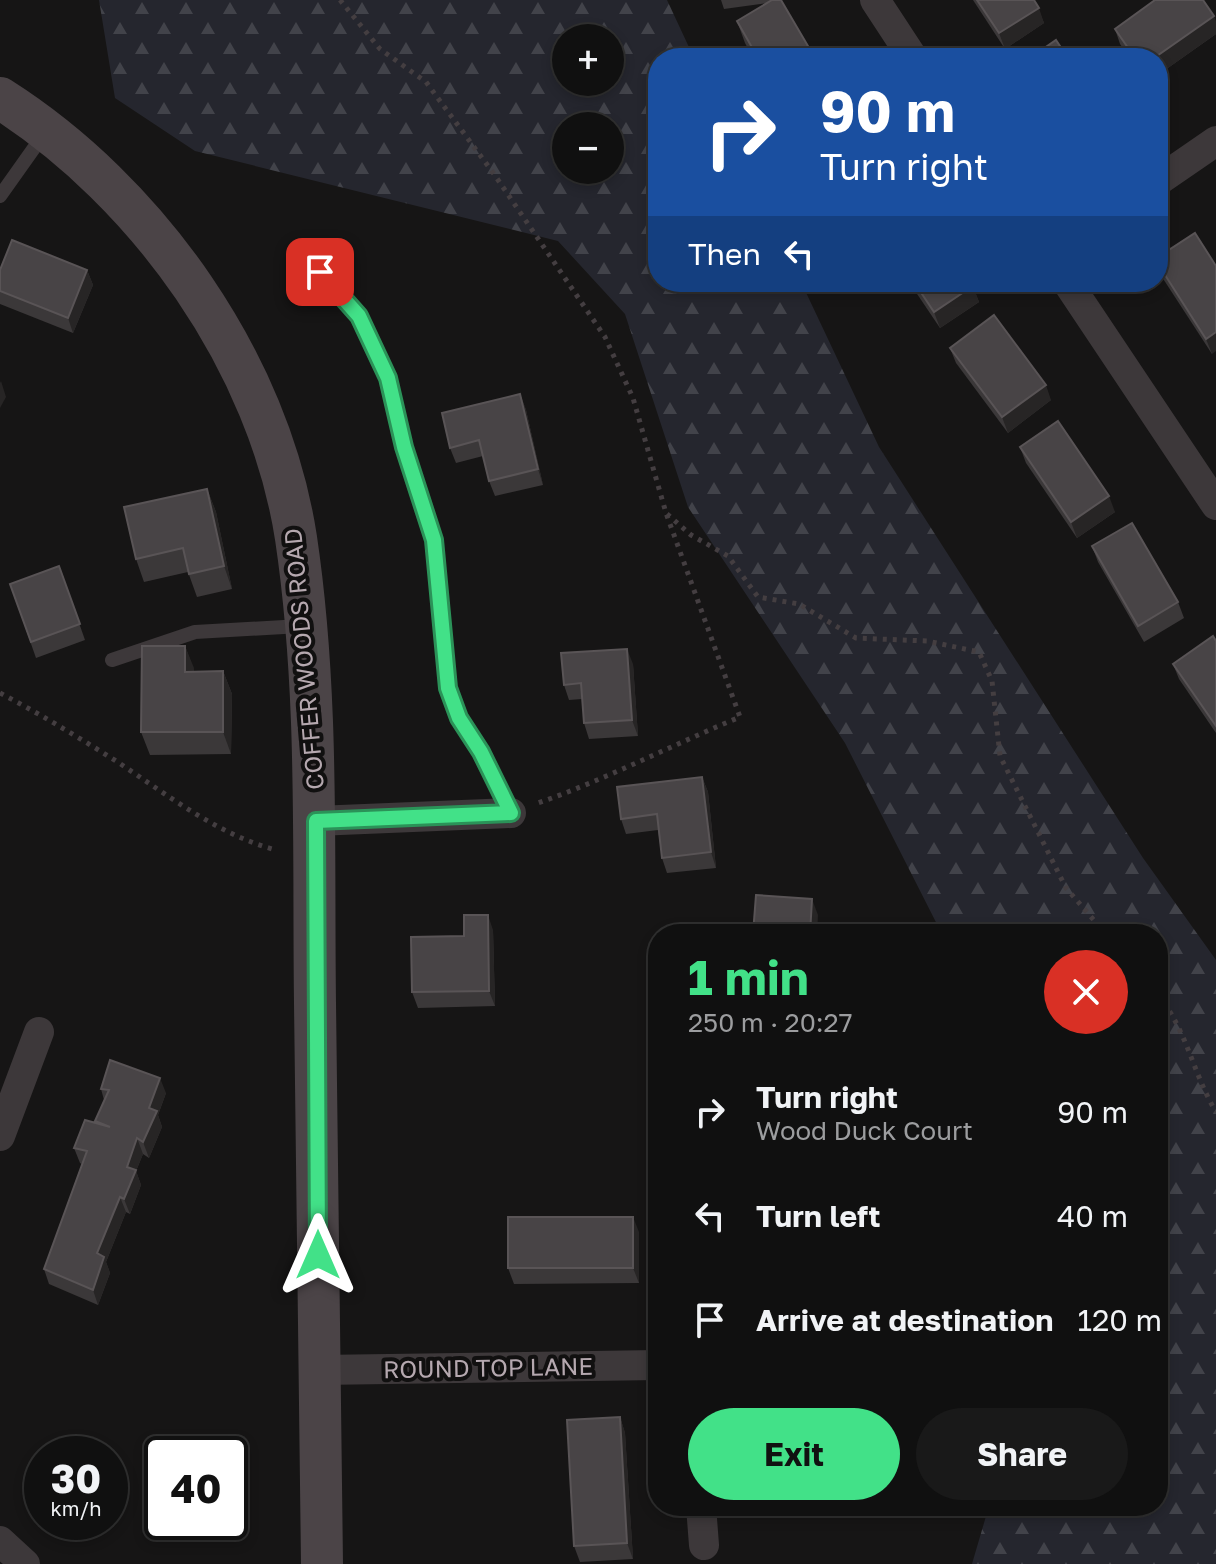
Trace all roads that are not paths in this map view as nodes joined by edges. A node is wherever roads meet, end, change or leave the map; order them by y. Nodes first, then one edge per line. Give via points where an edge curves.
1 (875, 0) edge
2 (906, 48) edge
3 (0, 98) edge
4 (47, 131) junction
5 (1216, 141) edge
6 (1168, 174) edge
7 (0, 196) edge
8 (320, 272) dead end
9 (1074, 292) edge
10 (1216, 505) edge
11 (305, 626) junction
12 (112, 660) dead end
13 (511, 813) joint
14 (316, 837) junction
15 (39, 1032) dead end
16 (0, 1136) edge
17 (648, 1365) edge
18 (319, 1370) junction
19 (702, 1516) edge
20 (0, 1541) edge
21 (704, 1545) dead end
22 (25, 1564) edge
23 (322, 1564) edge

1 - 2 street
3 - 4 street, COFFER WOODS ROAD
4 - 7 lane
4 - 11 street, COFFER WOODS ROAD via 145,221 227,343 260,414 284,489
5 - 6 street
8 - 13 lane via 359,316 388,378 434,540 448,688
9 - 10 street
11 - 12 lane via 195,632
11 - 14 street, COFFER WOODS ROAD
13 - 14 street
14 - 18 street, COFFER WOODS ROAD
15 - 16 street
17 - 18 street, ROUND TOP LANE
18 - 23 street, COFFER WOODS ROAD
19 - 21 street
20 - 22 street

